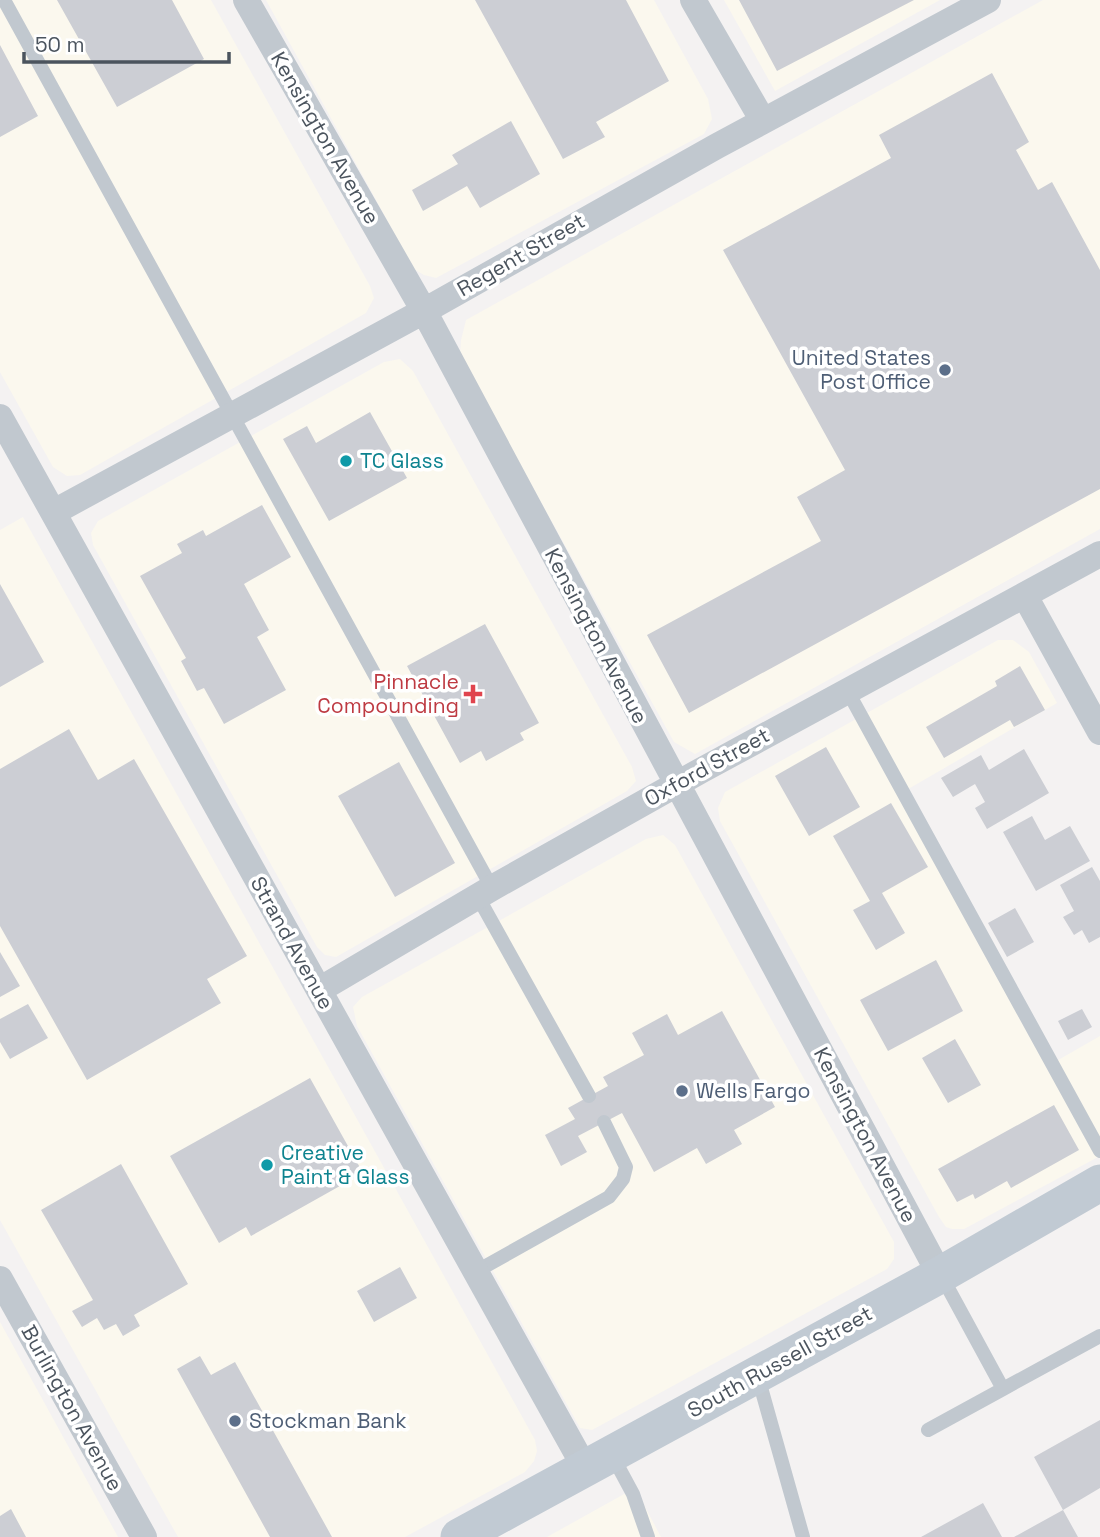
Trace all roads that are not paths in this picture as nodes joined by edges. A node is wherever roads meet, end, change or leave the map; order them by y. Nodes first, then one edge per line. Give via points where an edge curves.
1 (4, 0) edge
2 (246, 0) edge
3 (693, 0) edge
4 (988, 0) edge
5 (763, 121) junction
6 (424, 311) junction
7 (232, 414) junction
8 (0, 417) edge
9 (54, 512) junction
10 (1100, 554) edge
11 (1025, 596) junction
12 (847, 690) junction
13 (1100, 732) edge
14 (676, 784) junction
15 (485, 892) junction
16 (319, 990) junction
17 (589, 1096) dead end
18 (604, 1122) dead end
19 (1100, 1151) edge
20 (1100, 1184) edge
21 (475, 1272) junction
22 (940, 1275) junction
23 (0, 1279) edge
24 (1100, 1336) edge
25 (757, 1374) junction
26 (1003, 1389) junction
27 (928, 1430) dead end
28 (598, 1461) junction
29 (144, 1537) edge
30 (458, 1537) edge
31 (648, 1537) edge
32 (803, 1537) edge

1 - 7 lane
2 - 6 street, Kensington Avenue
3 - 5 street
4 - 5 street, Regent Street
5 - 6 street, Regent Street
6 - 7 street, Regent Street
6 - 14 street, Kensington Avenue
7 - 9 street, Regent Street
7 - 15 lane
8 - 9 street, Strand Avenue
9 - 16 street, Strand Avenue
10 - 11 street, Oxford Street
11 - 12 street, Oxford Street
11 - 13 street
12 - 14 street, Oxford Street
12 - 19 lane
14 - 15 street, Oxford Street
14 - 22 street, Kensington Avenue
15 - 16 street, Oxford Street
15 - 17 lane
16 - 21 street, Strand Avenue
18 - 21 lane via 626,1167 609,1197
20 - 22 main road, South Russell Street
21 - 28 street, Strand Avenue
22 - 25 main road, South Russell Street
22 - 26 lane
23 - 29 street, Burlington Avenue
24 - 26 lane
25 - 28 main road, South Russell Street
25 - 32 lane
26 - 27 lane
28 - 30 main road, South Russell Street
28 - 31 lane via 634,1494

